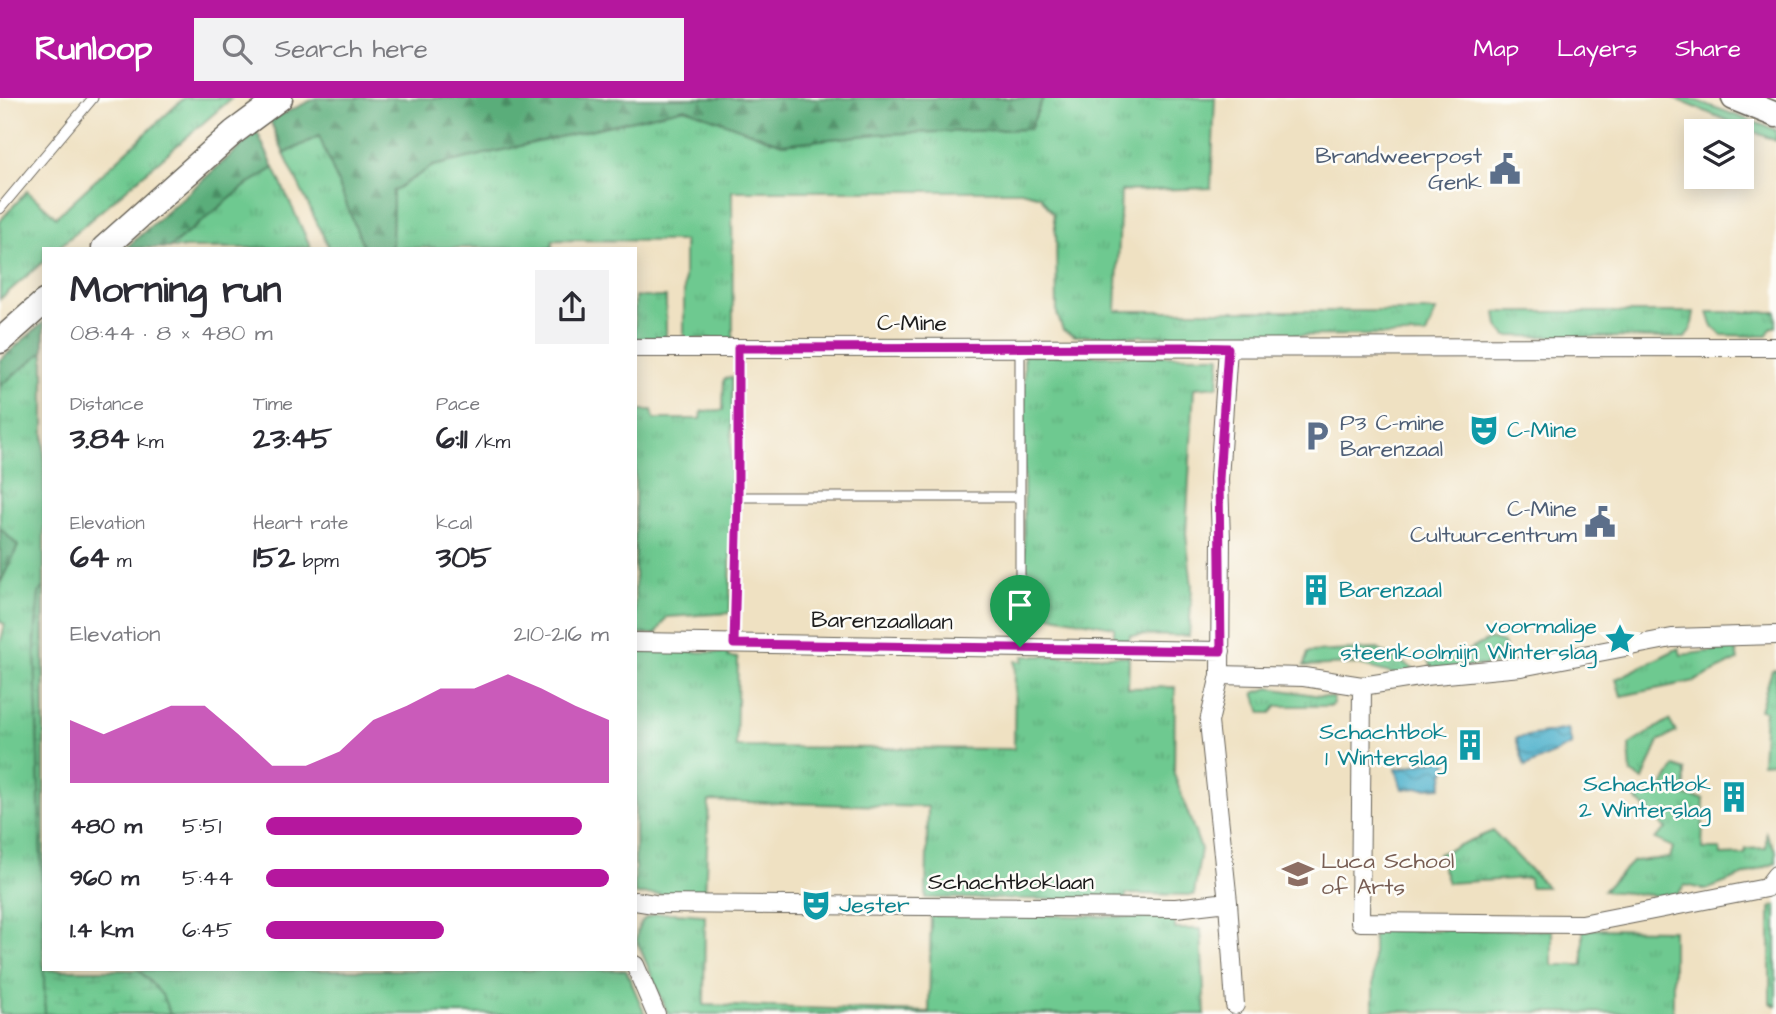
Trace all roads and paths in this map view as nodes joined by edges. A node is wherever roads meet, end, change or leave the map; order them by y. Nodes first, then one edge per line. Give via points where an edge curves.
1 (93, 98) edge
2 (280, 98) edge
3 (1734, 98) edge
4 (1776, 115) edge
5 (0, 209) edge
6 (105, 247) edge
7 (42, 304) edge
8 (0, 341) edge
9 (1776, 347) edge
10 (637, 348) edge
11 (738, 348) junction
12 (1020, 348) junction
13 (1228, 348) junction
14 (1018, 497) junction
15 (738, 498) junction
16 (1776, 635) edge
17 (637, 642) edge
18 (734, 644) junction
19 (1020, 647) junction
20 (1221, 651) junction
21 (1220, 675) junction
22 (1362, 686) junction
23 (1776, 875) edge
24 (637, 901) edge
25 (1228, 902) junction
26 (654, 904) junction
27 (637, 915) edge
28 (637, 970) edge
29 (1235, 1005) dead end
30 (656, 1014) edge

1 - 5 lane
2 - 6 street via 234,132
3 - 4 street
7 - 8 street
9 - 13 street, C-Mine
10 - 11 street, C-Mine
11 - 12 street, C-Mine
11 - 15 lane
12 - 13 street, C-Mine
12 - 14 lane
13 - 20 street via 1219,479
14 - 15 lane
14 - 19 lane
15 - 18 lane
16 - 22 street via 1672,638 1521,667
17 - 18 street, Barenzaallaan
18 - 19 street, Barenzaallaan
19 - 20 street, Barenzaallaan
20 - 21 street
21 - 22 street via 1304,677
21 - 25 street via 1209,722
22 - 23 street via 1360,922 1582,923 1766,888
24 - 26 street, Schachtboklaan
25 - 26 street, Schachtboklaan via 1176,908
25 - 29 street
26 - 27 street
28 - 30 street

